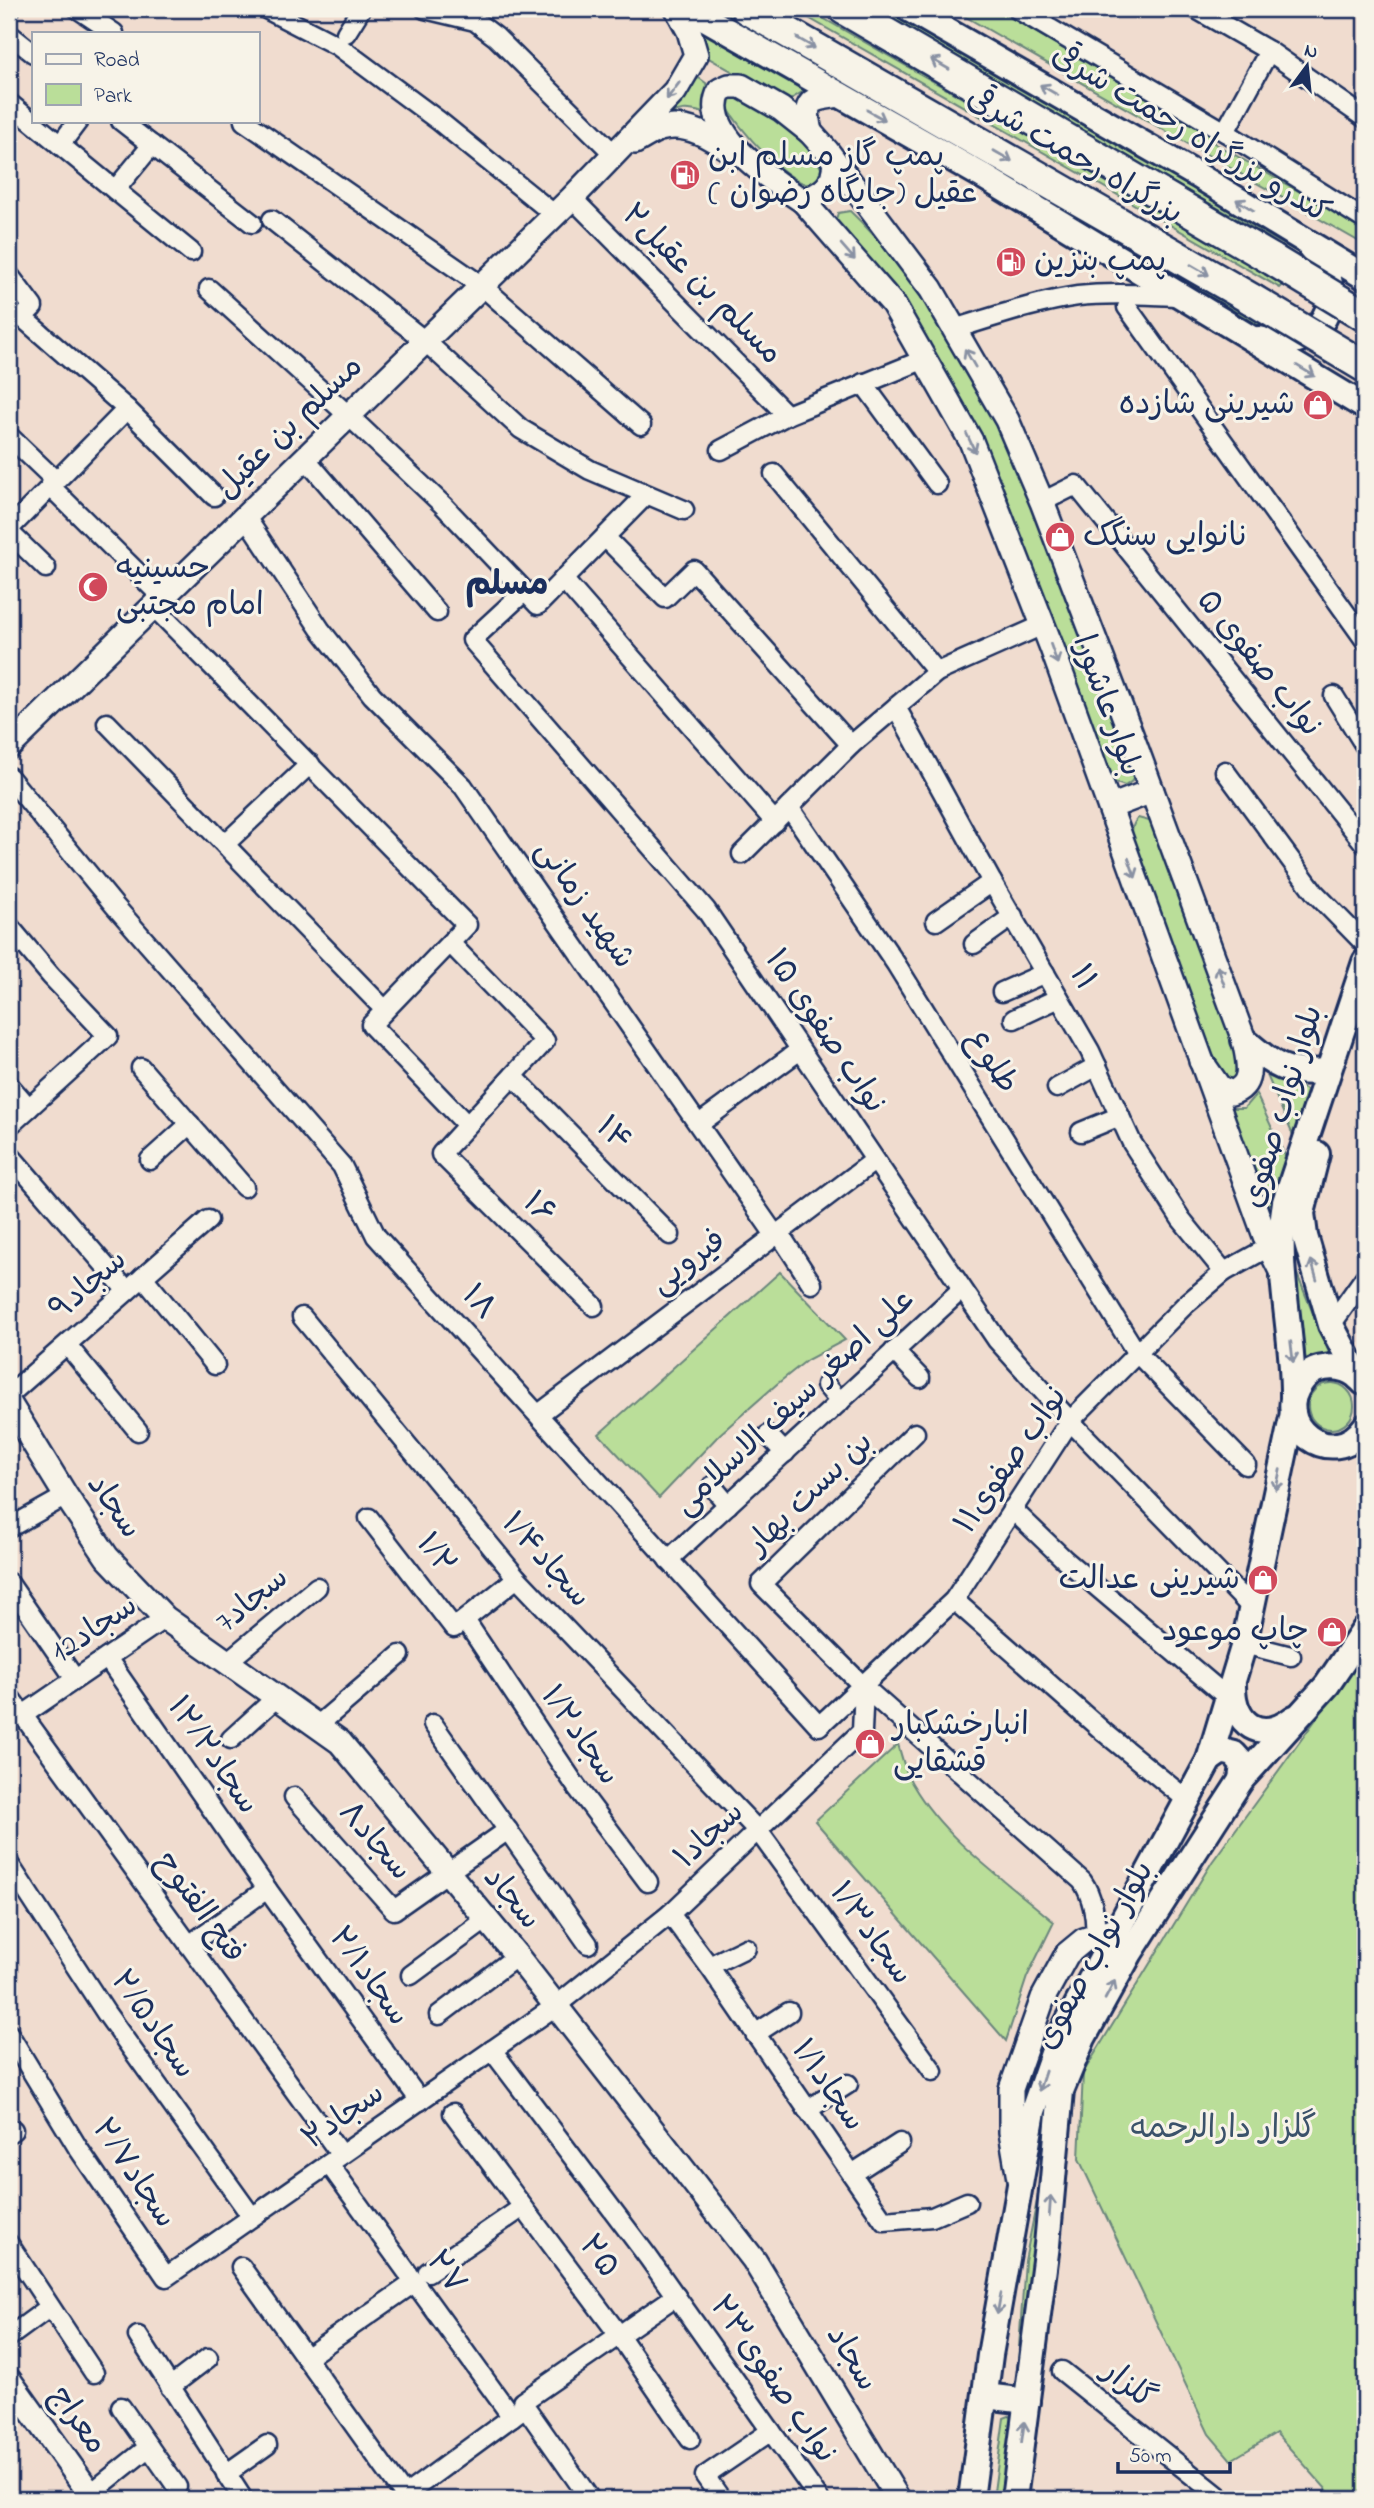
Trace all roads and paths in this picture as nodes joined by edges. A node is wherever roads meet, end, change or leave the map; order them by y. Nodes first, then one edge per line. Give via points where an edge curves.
1 (78, 9) edge
2 (266, 9) edge
3 (361, 9) edge
4 (425, 9) edge
5 (677, 9) edge
6 (689, 9) edge
7 (747, 9) edge
8 (844, 9) edge
9 (909, 9) edge
10 (1017, 9) edge
11 (1196, 9) edge
12 (112, 32) edge
13 (346, 33) dead end
14 (9, 34) edge
15 (1269, 51) junction
16 (32, 52) edge
17 (696, 55) junction
18 (720, 90) junction
19 (841, 95) junction
20 (9, 103) edge
21 (1365, 118) edge
22 (32, 122) edge
23 (32, 122) edge
24 (77, 122) edge
25 (122, 122) edge
26 (245, 122) edge
27 (810, 132) junction
28 (1225, 132) junction
29 (60, 145) junction
30 (152, 145) junction
31 (613, 153) junction
32 (835, 162) junction
33 (756, 167) junction
34 (115, 190) junction
35 (572, 198) junction
36 (803, 201) junction
37 (865, 202) junction
38 (555, 215) junction
39 (272, 220) dead end
40 (1365, 220) edge
41 (252, 223) dead end
42 (823, 223) junction
43 (1303, 241) junction
44 (191, 252) dead end
45 (9, 275) edge
46 (1365, 277) edge
47 (482, 286) junction
48 (209, 289) dead end
49 (1183, 296) junction
50 (1127, 307) dead end
51 (1365, 316) edge
52 (954, 329) junction
53 (1248, 335) junction
54 (425, 341) junction
55 (925, 359) junction
56 (1365, 367) edge
57 (863, 383) junction
58 (1365, 407) edge
59 (127, 409) junction
60 (349, 415) junction
61 (787, 415) junction
62 (641, 425) dead end
63 (9, 436) edge
64 (721, 450) dead end
65 (305, 458) junction
66 (774, 474) dead end
67 (53, 484) junction
68 (937, 484) dead end
69 (646, 495) junction
70 (214, 496) dead end
71 (1042, 502) junction
72 (684, 510) dead end
73 (245, 516) junction
74 (9, 530) edge
75 (605, 537) junction
76 (46, 568) dead end
77 (564, 579) junction
78 (526, 591) junction
79 (157, 602) junction
80 (437, 612) dead end
81 (1043, 625) junction
82 (1365, 639) edge
83 (937, 672) junction
84 (1334, 696) dead end
85 (897, 707) junction
86 (107, 723) dead end
87 (851, 745) junction
88 (1365, 746) edge
89 (9, 747) edge
90 (310, 764) junction
91 (1225, 771) dead end
92 (9, 777) edge
93 (1152, 791) junction
94 (789, 807) junction
95 (1110, 807) junction
96 (775, 822) junction
97 (225, 844) junction
98 (1365, 844) edge
99 (742, 854) dead end
100 (992, 882) junction
101 (1013, 916) junction
102 (936, 921) dead end
103 (9, 926) edge
104 (450, 943) junction
105 (974, 944) dead end
106 (1365, 944) edge
107 (1365, 962) edge
108 (1045, 972) junction
109 (1002, 992) dead end
110 (1059, 998) junction
111 (385, 1010) junction
112 (1365, 1014) edge
113 (1014, 1019) dead end
114 (1244, 1040) junction
115 (800, 1050) junction
116 (1201, 1061) junction
117 (1097, 1066) junction
118 (141, 1068) dead end
119 (1328, 1071) junction
120 (513, 1076) junction
121 (9, 1085) edge
122 (1057, 1088) dead end
123 (29, 1108) junction
124 (1120, 1116) junction
125 (190, 1124) junction
126 (699, 1124) junction
127 (467, 1125) junction
128 (9, 1126) edge
129 (1081, 1132) dead end
130 (9, 1154) edge
131 (150, 1160) dead end
132 (874, 1161) junction
133 (244, 1187) dead end
134 (208, 1220) dead end
135 (777, 1234) junction
136 (670, 1235) dead end
137 (1269, 1247) junction
138 (1281, 1271) junction
139 (1224, 1272) junction
140 (143, 1277) junction
141 (1365, 1277) edge
142 (812, 1284) dead end
143 (962, 1289) junction
144 (127, 1292) junction
145 (594, 1306) dead end
146 (302, 1317) dead end
147 (1331, 1325) junction
148 (66, 1345) junction
149 (894, 1351) junction
150 (1136, 1352) junction
151 (215, 1365) dead end
152 (920, 1378) dead end
153 (1362, 1382) edge
154 (826, 1385) dead end
155 (9, 1395) edge
156 (840, 1402) junction
157 (1293, 1406) junction
158 (539, 1413) junction
159 (12, 1416) edge
160 (1070, 1420) junction
161 (1365, 1427) edge
162 (138, 1431) dead end
163 (915, 1433) dead end
164 (768, 1434) dead end
165 (785, 1452) junction
166 (1246, 1465) dead end
167 (712, 1486) dead end
168 (66, 1496) junction
169 (728, 1504) junction
170 (1012, 1510) junction
171 (369, 1518) dead end
172 (9, 1528) edge
173 (668, 1560) junction
174 (517, 1578) junction
175 (9, 1583) edge
176 (317, 1587) dead end
177 (954, 1600) junction
178 (1251, 1607) junction
179 (165, 1618) junction
180 (459, 1624) junction
181 (1365, 1629) edge
182 (1244, 1643) junction
183 (400, 1655) dead end
184 (1291, 1656) dead end
185 (107, 1657) junction
186 (227, 1662) junction
187 (75, 1679) junction
188 (1327, 1685) junction
189 (863, 1687) junction
190 (1231, 1690) junction
191 (9, 1696) edge
192 (277, 1697) junction
193 (23, 1715) junction
194 (433, 1724) dead end
195 (317, 1726) junction
196 (819, 1726) joint
197 (231, 1739) dead end
198 (1209, 1760) junction
199 (1241, 1780) junction
200 (294, 1797) dead end
201 (1186, 1799) junction
202 (508, 1830) junction
203 (759, 1832) junction
204 (9, 1864) edge
205 (448, 1872) junction
206 (648, 1882) dead end
207 (267, 1889) junction
208 (670, 1914) junction
209 (487, 1919) junction
210 (1107, 1933) junction
211 (588, 1944) dead end
212 (189, 1945) junction
213 (746, 1948) dead end
214 (517, 1956) junction
215 (709, 1966) junction
216 (411, 1975) dead end
217 (557, 2005) junction
218 (789, 2012) dead end
219 (439, 2015) dead end
220 (9, 2034) edge
221 (755, 2034) junction
222 (492, 2050) junction
223 (933, 2071) dead end
224 (848, 2084) dead end
225 (420, 2101) junction
226 (807, 2110) junction
227 (453, 2113) dead end
228 (900, 2143) dead end
229 (335, 2160) junction
230 (852, 2174) junction
231 (967, 2202) dead end
232 (523, 2207) junction
233 (252, 2217) junction
234 (9, 2244) edge
235 (241, 2267) dead end
236 (166, 2277) joint
237 (421, 2277) junction
238 (676, 2296) junction
239 (50, 2307) junction
240 (619, 2335) junction
241 (138, 2336) dead end
242 (9, 2337) edge
243 (208, 2358) dead end
244 (306, 2358) junction
245 (1062, 2371) dead end
246 (94, 2373) dead end
247 (9, 2380) edge
248 (170, 2387) junction
249 (985, 2396) junction
250 (1027, 2402) junction
251 (121, 2407) dead end
252 (520, 2408) junction
253 (771, 2431) junction
254 (690, 2439) dead end
255 (267, 2445) dead end
256 (149, 2447) junction
257 (226, 2474) junction
258 (177, 2487) dead end
259 (92, 2497) edge
260 (405, 2497) edge
261 (243, 2499) edge
262 (590, 2499) edge
263 (721, 2499) edge
264 (819, 2499) edge
265 (898, 2499) edge
266 (971, 2499) edge
267 (1014, 2499) edge
268 (1222, 2499) edge

1 - 12 street
2 - 38 street via 338,46
3 - 13 street
4 - 31 street via 475,21 496,37
5 - 17 street
6 - 19 main road
7 -> 56 highway, بزرگراه رحمت شرقی, bridge
51 -> 8 highway, بزرگراه رحمت شرقی, bridge
43 -> 9 main road, کندرو بزرگراه رحمت شرقی
10 - 28 street
11 - 15 street
14 - 16 street
15 - 21 street
15 - 28 street
17 - 18 street
17 -> 31 street, مسلم بن عقیل via 675,91
18 - 27 street, بلوار عاشورا via 741,86
18 - 33 street via 715,110 722,130
19 - 27 street via 811,101 806,111
19 -> 49 main road
20 - 23 street
22 - 29 street
24 - 29 street
25 - 30 street
26 - 47 street
27 - 32 street, بلوار عاشورا
28 - 40 street
29 - 34 street
30 - 34 street
30 - 41 street
31 - 33 street via 659,129 684,127 713,139
31 - 35 street, مسلم بن عقیل
32 - 36 street via 828,187
32 - 37 street, بلوار عاشورا
33 - 36 street, بلوار عاشورا
34 - 44 street
35 - 38 street, مسلم بن عقیل
35 - 61 street, مسلم بن عقیل۲
36 - 42 street, بلوار عاشورا
37 - 42 street via 838,199
37 - 52 street, بلوار عاشورا via 931,289
38 - 47 street, مسلم بن عقیل
39 - 54 street
42 -> 55 street, بلوار عاشورا via 893,304
43 - 46 main road, کندرو بزرگراه رحمت شرقی
43 - 53 main road via 1330,278 1327,315 1312,333 1296,341 1277,343
45 - 59 street via 33,307 24,319
47 - 54 street, مسلم بن عقیل
47 - 62 street
48 - 60 street
49 - 52 street via 1078,296
49 - 53 main road
50 - 82 street
71 -> 52 street, بلوار عاشورا via 1007,420
53 -> 58 main road
54 - 60 street, مسلم بن عقیل
54 - 69 street via 521,429 590,470
55 - 57 street
55 -> 81 street, بلوار عاشورا via 971,441
57 - 61 street
57 - 68 street
59 - 67 street
59 - 70 street
60 - 65 street, مسلم بن عقیل
60 - 78 street
61 - 64 street
63 - 67 street
65 - 73 street, مسلم بن عقیل
65 - 80 street
66 - 83 street
67 - 74 street
67 - 79 street
69 - 72 street
69 - 75 street
71 - 93 street, بلوار عاشورا
71 - 98 street, نواب صفوی ۵ via 1076,485
73 - 79 street, مسلم بن عقیل
73 - 126 street, شهید زمانی via 320,629 372,695 463,786
74 - 76 street
75 - 77 street
75 - 87 street via 666,598 694,570
77 - 78 street via 538,605
77 - 96 street
78 - 115 street, نواب صفوی ۱۵ via 472,640 706,910
79 - 89 street, مسلم بن عقیل
79 - 90 street
81 - 83 street
81 -> 95 street, بلوار عاشورا
83 - 85 street
84 - 88 street
85 - 87 street
85 - 100 street, ۱۱
86 - 97 street
87 - 94 street
90 - 97 street
90 - 104 street via 467,925
91 - 106 street via 1315,893
92 - 158 street, ۱۸ via 342,1166 376,1236
93 - 95 street
114 -> 93 street, بلوار عاشورا
94 - 96 street
94 - 150 street, طلوع via 896,964
95 -> 116 street, بلوار عاشورا
96 - 99 street
97 - 111 street
100 - 101 street, ۱۱
100 - 102 street
101 - 105 street
101 - 108 street, ۱۱
103 - 123 street via 108,1036
104 - 111 street
104 - 120 street via 545,1041
107 - 119 main road, بلوار نواب صفوی
108 - 109 street
108 - 110 street, ۱۱
110 - 113 street
110 - 117 street, ۱۱
111 - 127 street via 371,1025
147 -> 112 main road, بلوار نواب صفوی via 1302,1213 1312,1166
114 - 116 street, بلوار عاشورا via 1249,1075 1237,1091 1219,1087
114 - 119 main road via 1271,1063 1300,1074
115 - 126 street
115 - 132 street, نواب صفوی ۱۵
116 - 137 street, بلوار عاشورا
117 - 122 street
117 - 124 street, ۱۱
118 - 125 street
119 - 138 main road, بلوار نواب صفوی via 1285,1202
120 - 127 street
120 - 136 street, ۱۴
121 - 123 street
123 - 128 street
124 - 129 street
124 - 139 street, ۱۱ via 1181,1219
125 - 131 street
125 - 133 street
126 - 135 street, شهید زمانی
127 - 145 street, ۱۶ via 441,1154
130 - 144 street
132 - 135 street, فیرویی
132 - 143 street, نواب صفوی ۱۵
134 - 140 street, ۹سجاد
135 - 142 street, شهید زمانی
135 - 158 street, فیرویی
137 - 138 street, بلوار عاشورا
137 - 139 street, ۱۱نواب صفوی
138 -> 157 main road, بلوار نواب صفوی via 1294,1366
139 - 150 street, ۱۱نواب صفوی
140 - 144 street, ۹سجاد
140 - 151 street
141 - 147 street
143 - 149 street, علی اصغر سیف الاسلامی
143 - 160 street, نواب صفوی ۱۵ via 997,1340
144 - 148 street, ۹سجاد
146 - 174 street, ۱/۴سجاد
147 - 153 main road, بلوار نواب صفوی
148 - 155 street, ۹سجاد
148 - 162 street
149 - 152 street
149 - 156 street, علی اصغر سیف الاسلامی
150 - 160 street, ۱۱نواب صفوی
150 - 166 street, طلوع
153 - 157 main road via 1338,1367 1314,1371 1304,1377
154 - 156 street
156 - 165 street, علی اصغر سیف الاسلامی
157 - 161 main road via 1304,1435 1326,1446 1350,1441
157 -> 178 main road, بلوار نواب صفوی
158 - 173 street, ۱۸
159 - 168 street, سجاد
160 - 170 street, ۱۱نواب صفوی
160 - 178 street, نواب صفوی ۱۵
163 - 189 street, بن بست بهار via 761,1584
164 - 165 street
165 - 169 street, علی اصغر سیف الاسلامی
167 - 169 street
168 - 172 street
168 - 179 street, سجاد via 107,1557
169 - 173 street, علی اصغر سیف الاسلامی
170 - 177 street, ۱۱نواب صفوی
170 - 190 street via 1142,1625
171 - 180 street, ۱/۲
173 - 196 street, ۱۸
174 - 180 street
174 - 203 street, ۱/۴سجاد
175 - 187 street
176 - 186 street, 7سجاد
177 - 189 street, ۱۱نواب صفوی
177 - 201 street
178 - 182 main road, بلوار نواب صفوی
179 - 185 street, 12سجاد
179 - 186 street, سجاد
180 - 206 street, ۱/۲سجاد
181 - 188 main road, بلوار نواب صفوی
182 - 184 street
182 - 190 main road, بلوار نواب صفوی
183 - 195 street
185 - 187 street, 12سجاد
185 - 207 street, ۱۲/۲سجاد
186 - 192 street, سجاد
187 - 193 street, 12سجاد
188 - 190 main road via 1286,1724 1269,1730 1251,1725 1238,1714
188 - 199 main road, بلوار نواب صفوی
189 - 196 street, ۱۱نواب صفوی
189 - 203 street, ۱سجاد via 862,1731
189 - 210 street via 1082,1881
190 - 198 main road, بلوار نواب صفوی
191 - 193 street, فتح الفتوح
192 - 195 street, سجاد
192 - 197 street
193 - 212 street, فتح الفتوح
194 - 202 street
195 - 205 street, سجاد via 340,1742
198 - 199 main road via 1222,1751 1234,1754 1242,1764
198 - 201 main road, بلوار نواب صفوی
250 -> 199 main road, بلوار نواب صفوی via 1062,2091 1069,2067 1129,1953
200 - 205 street, ۸سجاد via 394,1910
201 - 210 main road, بلوار نواب صفوی
202 - 205 street
202 - 211 street
203 - 208 street, ۱سجاد
203 - 223 street, ۱/۳سجاد
204 - 233 street, ۲/۵سجاد via 106,2013
205 - 209 street, سجاد
207 - 212 street
207 - 225 street, ۲/۱سجاد
208 - 215 street, ۱/۱سجاد
208 - 217 street, ۱سجاد
209 - 214 street, سجاد
209 - 216 street
210 -> 249 main road, بلوار نواب صفوی via 1057,2042 1033,2111
212 - 229 street, فتح الفتوح
213 - 215 street
214 - 217 street, سجاد
214 - 219 street
215 - 221 street, ۱/۱سجاد
217 - 222 street, ۲سجاد
217 - 265 street, سجاد via 754,2260
218 - 221 street
220 - 236 street, سجاد۲/۷
221 - 226 street, ۱/۱سجاد
222 - 225 street, ۲سجاد
222 - 238 street, ۲۳نواب صفوی
224 - 226 street
225 - 229 street, ۲سجاد
226 - 230 street, ۱/۱سجاد
227 - 232 street, ۲۵
228 - 230 street
229 - 233 street, ۲سجاد
229 - 237 street, ۲۷
230 - 231 street, ۱/۱سجاد via 884,2221 932,2217
232 - 237 street
232 - 240 street, ۲۵
233 - 236 street, ۲سجاد
234 - 239 street
235 - 244 street
237 - 244 street
237 - 252 street, ۲۷
238 - 240 street
238 - 253 street, ۲۳نواب صفوی
239 - 242 street
239 - 246 street
240 - 252 street
240 - 254 street, ۲۵
241 - 248 street
243 - 248 street
244 - 260 street
245 - 268 street, گلزار
247 - 259 street, معراج
248 - 257 street
249 - 250 main road
249 - 266 main road, بلوار نواب صفوی
267 -> 250 main road, بلوار نواب صفوی
251 - 256 street
252 - 260 street
252 - 262 street, ۲۷
253 - 263 street via 705,2476
253 - 264 street, ۲۳نواب صفوی
255 - 257 street
256 - 258 street
256 - 259 street
257 - 261 street

